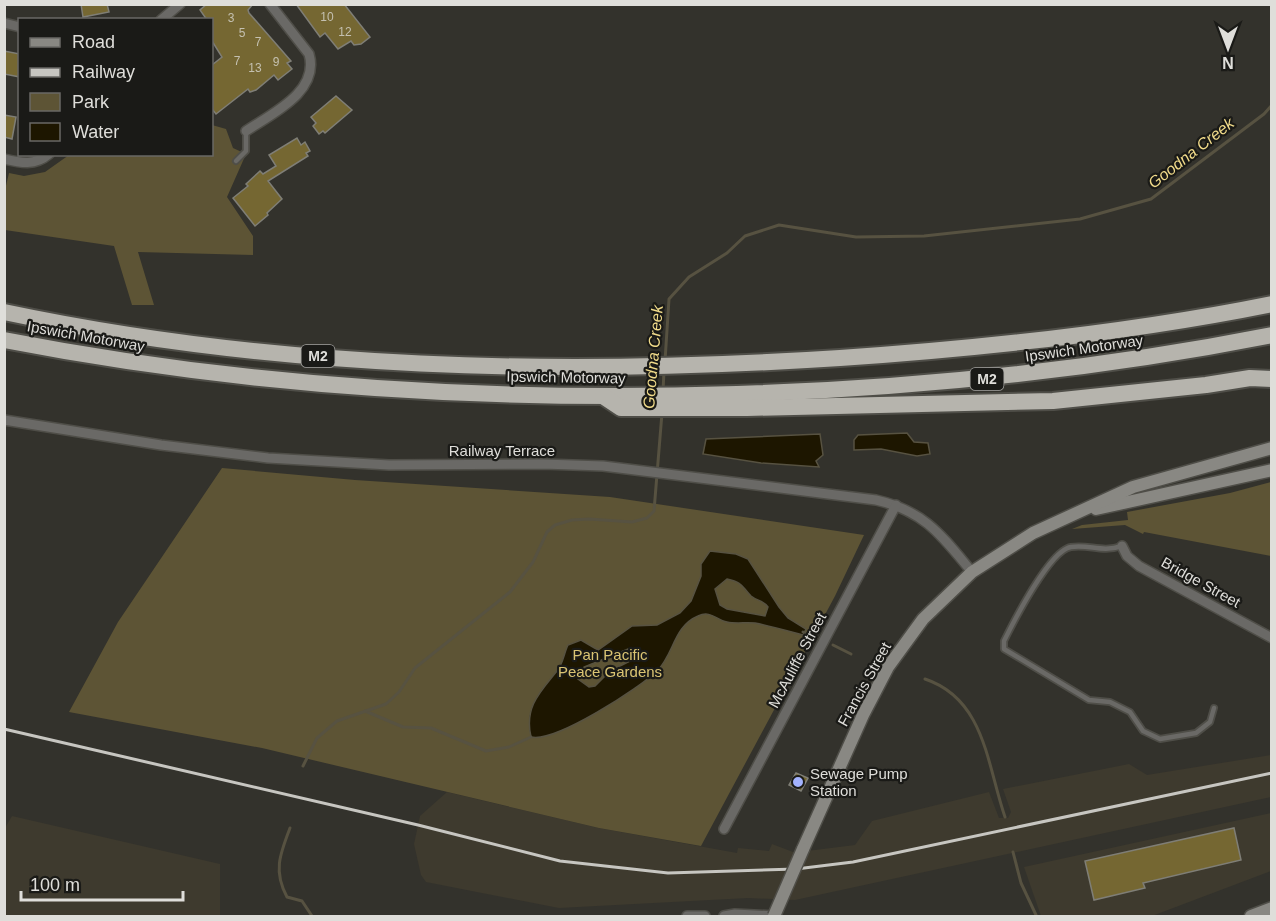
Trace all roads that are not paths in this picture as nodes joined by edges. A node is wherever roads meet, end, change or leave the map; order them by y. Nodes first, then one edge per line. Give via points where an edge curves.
1 (180, 4) edge
2 (270, 4) edge
3 (163, 18) edge
4 (246, 131) joint
5 (47, 156) edge
6 (4, 159) edge
7 (236, 161) dead end
8 (1272, 304) edge
9 (4, 312) edge
10 (1272, 335) edge
11 (4, 340) edge
12 (1272, 379) edge
13 (1206, 385) junction
14 (1272, 389) edge
15 (698, 402) junction
16 (4, 420) edge
17 (1272, 448) edge
18 (1272, 470) edge
19 (896, 505) junction
20 (1086, 511) junction
21 (1122, 546) joint
22 (972, 572) junction
23 (1272, 639) edge
24 (1214, 708) dead end
25 (724, 829) dead end
26 (1272, 908) edge
27 (687, 916) edge
28 (705, 916) edge
29 (724, 916) edge
30 (774, 916) edge
31 (1251, 916) edge

1 - 3 street
2 - 4 street via 309,54 310,75 291,103
4 - 7 lane via 246,151
5 - 6 street via 26,164
8 - 9 highway, Ipswich Motorway / M2 via 1190,320 1032,341 888,354 634,367 351,359 177,340
10 - 15 highway, Ipswich Motorway / M2 via 1138,359 991,378
11 - 15 highway, Ipswich Motorway / M2 via 272,380 435,392
12 - 13 highway
13 - 14 highway
13 - 15 highway via 1053,401
16 - 19 street, Railway Terrace via 213,452 344,463 543,464 633,470
17 - 20 main road, Francis Street via 1155,479
18 - 20 main road, Francis Street
19 - 22 street, Railway Terrace via 936,528
19 - 25 street, McAuliffe Street
20 - 22 main road, Francis Street via 1033,533
21 - 23 street, Bridge Street via 1139,566
21 - 24 lane via 1107,551 1073,547 1063,550 1031,590 1004,641 1004,649 1089,700 1110,702 1130,712 1143,731 1160,739 1196,734 1210,722
22 - 30 main road, Francis Street, bridge via 923,619 888,668 862,715
26 - 31 main road
27 - 28 street
29 - 30 street

